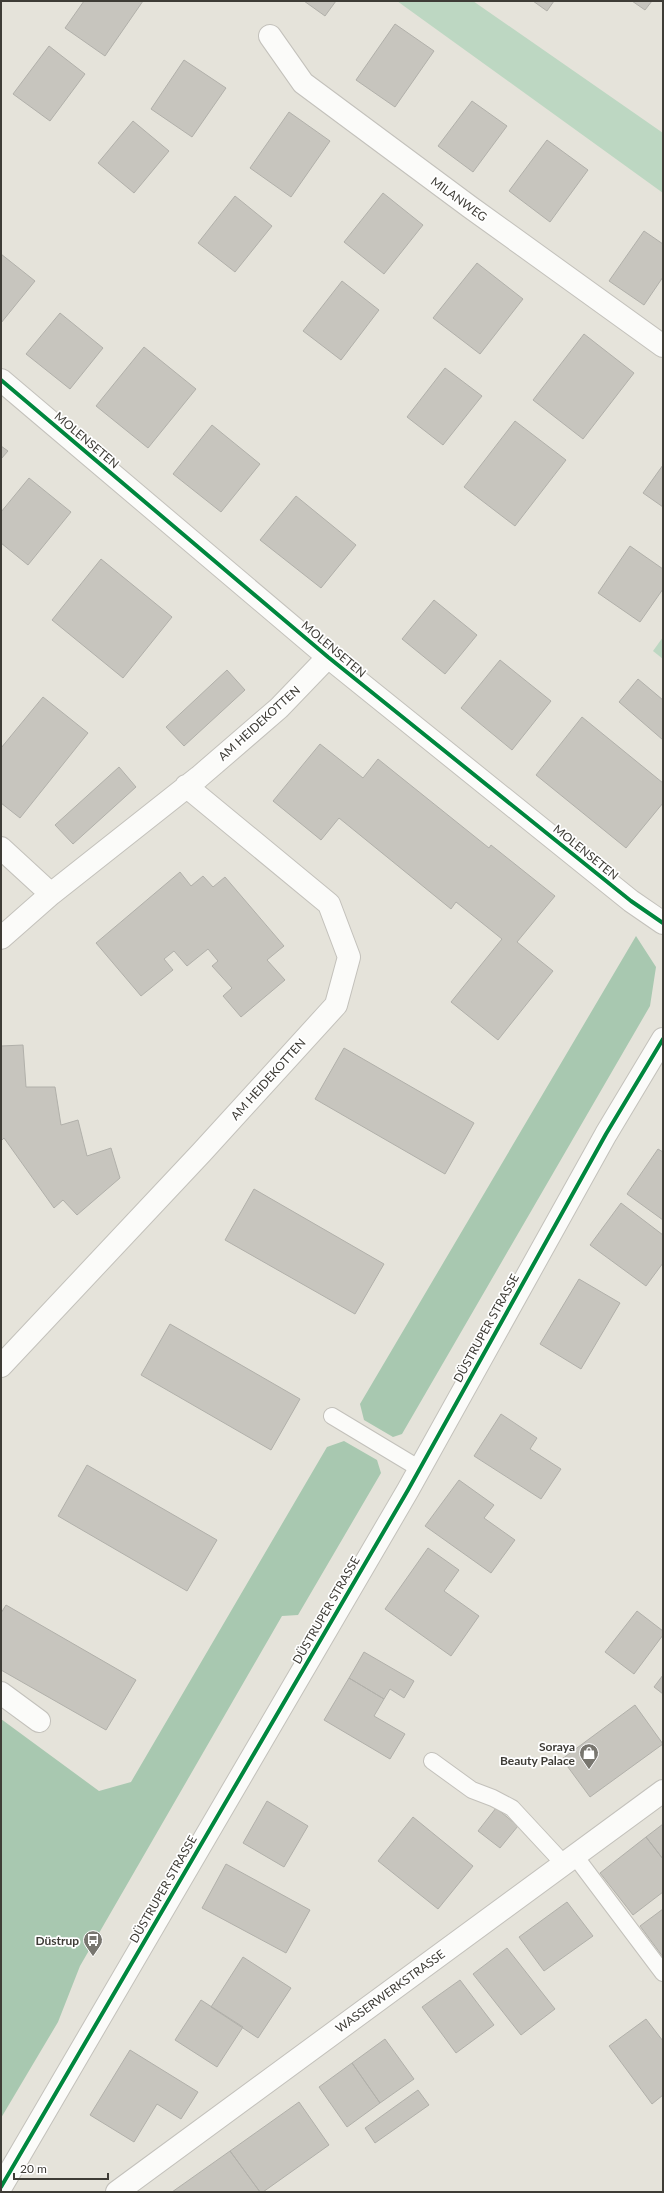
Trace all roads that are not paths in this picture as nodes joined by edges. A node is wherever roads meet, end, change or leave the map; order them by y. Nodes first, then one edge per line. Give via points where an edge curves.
1 (270, 36) dead end
2 (663, 346) edge
3 (1, 380) edge
4 (328, 657) junction
5 (186, 786) junction
6 (1, 848) edge
7 (51, 894) junction
8 (663, 923) edge
9 (1, 938) edge
10 (663, 1039) edge
11 (1, 1366) edge
12 (332, 1416) dead end
13 (420, 1469) junction
14 (1, 1692) edge
15 (39, 1721) dead end
16 (432, 1761) dead end
17 (663, 1791) edge
18 (570, 1860) junction
19 (663, 1973) edge
20 (1, 2187) edge
21 (126, 2189) edge

1 - 2 street, MILANWEG via 303,83
3 - 4 street, MOLENSETEN
4 - 5 street, AM HEIDEKOTTEN via 279,708
4 - 8 street, MOLENSETEN via 632,901
5 - 7 street, AM HEIDEKOTTEN
5 - 11 street, AM HEIDEKOTTEN via 328,904 349,956 336,1005
6 - 7 street
7 - 9 street, AM HEIDEKOTTEN
10 - 13 street, DÜSTRUPER STRASSE via 606,1134
12 - 13 lane
13 - 20 street, DÜSTRUPER STRASSE
14 - 15 street
16 - 18 lane via 472,1790 512,1808
17 - 18 street, WASSERWERKSTRASSE
18 - 19 lane
18 - 21 street, WASSERWERKSTRASSE

